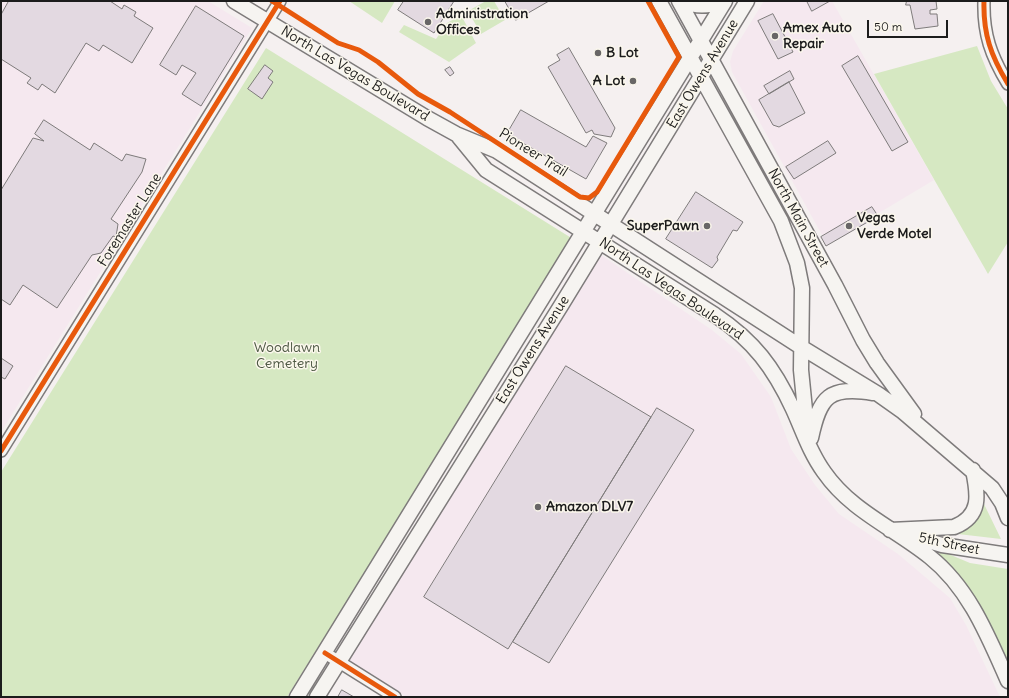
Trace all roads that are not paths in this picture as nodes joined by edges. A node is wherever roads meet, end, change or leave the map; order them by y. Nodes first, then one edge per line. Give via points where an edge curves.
1 (234, 1) edge
2 (280, 1) edge
3 (659, 1) edge
4 (679, 1) edge
5 (684, 1) edge
6 (720, 1) edge
7 (726, 1) edge
8 (747, 1) edge
9 (984, 1) edge
10 (267, 21) junction
11 (702, 40) junction
12 (691, 58) junction
13 (712, 59) junction
14 (701, 77) junction
15 (1008, 84) edge
16 (456, 134) junction
17 (596, 214) junction
18 (611, 223) junction
19 (585, 232) junction
20 (600, 242) junction
21 (801, 346) junction
22 (878, 394) junction
23 (925, 429) junction
24 (809, 448) junction
25 (1, 451) edge
26 (973, 470) junction
27 (1008, 495) edge
28 (1008, 518) edge
29 (890, 530) junction
30 (1008, 555) edge
31 (325, 653) junction
32 (338, 662) junction
33 (1008, 681) edge
34 (298, 697) edge
35 (317, 697) edge
36 (394, 697) edge

1 - 10 main road, North Las Vegas Boulevard
2 - 10 street, Foremaster Lane
3 - 12 main road, North Main Street
4 - 11 main road, North Main Street
5 - 6 main road via 701,6
7 - 11 main road, East Owens Avenue
8 - 13 main road, East Owens Avenue
9 - 15 street via 985,23 992,55
10 - 16 main road, North Las Vegas Boulevard
10 - 25 street, Foremaster Lane
11 - 12 main road, East Owens Avenue
11 - 13 main road, North Main Street
12 - 14 main road, North Main Street
12 - 17 main road, East Owens Avenue
13 - 14 main road, East Owens Avenue
13 - 23 main road, North Main Street via 876,363
14 - 18 main road, East Owens Avenue
14 - 21 main road, North Main Street via 781,221 791,244 802,288
16 - 17 main road, North Las Vegas Boulevard via 497,151
16 - 19 main road, North Las Vegas Boulevard via 486,170
17 - 18 main road, North Las Vegas Boulevard
17 - 19 main road, East Owens Avenue
18 - 20 main road, East Owens Avenue
18 - 21 main road, North Las Vegas Boulevard
19 - 20 main road, North Las Vegas Boulevard
19 - 31 main road, East Owens Avenue
20 - 24 main road, North Las Vegas Boulevard via 731,326 754,347 766,360 784,390
20 - 32 main road, East Owens Avenue
21 - 22 main road, North Las Vegas Boulevard
21 - 24 main road, North Main Street via 803,401
22 - 23 main road, North Las Vegas Boulevard
22 - 24 main road via 848,390 827,398 818,411
23 - 26 main road, North Las Vegas Boulevard
24 - 29 main road, North Las Vegas Boulevard via 844,497
26 - 27 main road
26 - 28 main road, North Las Vegas Boulevard via 992,488
26 - 29 main road via 978,494 976,507 962,524 954,527
29 - 30 main road, 5th Street via 942,545
29 - 33 main road, North Las Vegas Boulevard via 930,557 957,584 976,612
31 - 32 street
31 - 34 main road, East Owens Avenue
32 - 35 main road, East Owens Avenue
32 - 36 street

